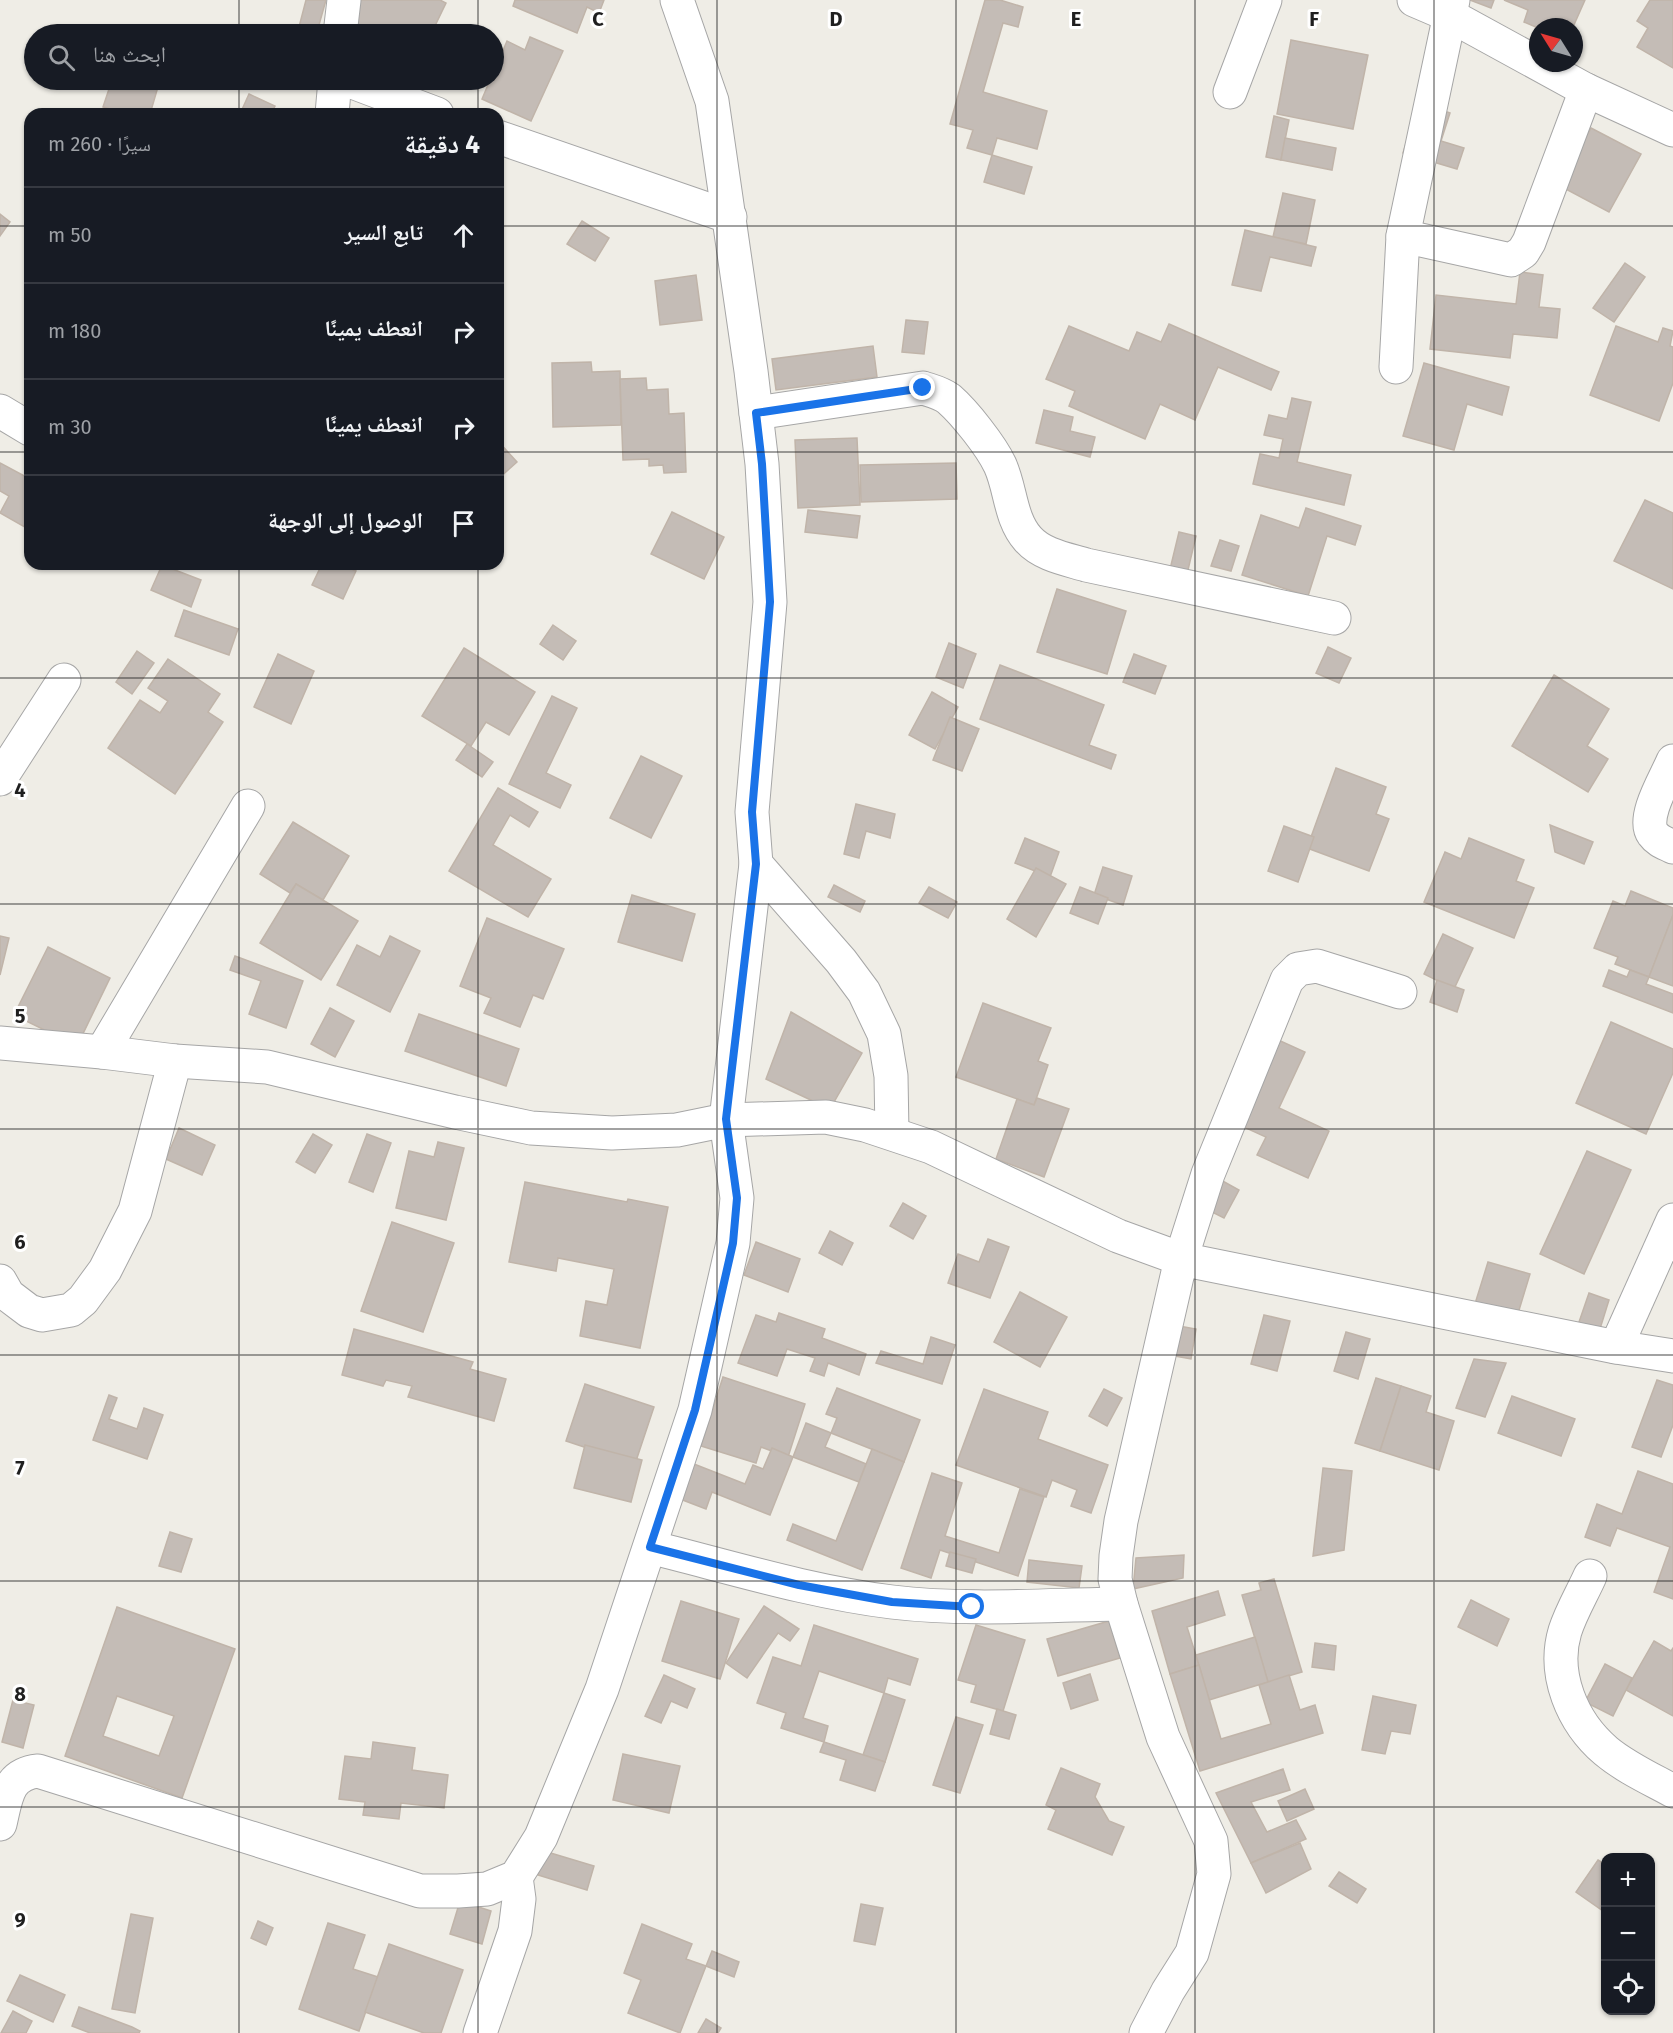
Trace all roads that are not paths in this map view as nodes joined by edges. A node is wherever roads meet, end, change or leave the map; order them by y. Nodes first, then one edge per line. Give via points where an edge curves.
1 (344, 0) edge
2 (677, 0) edge
3 (1265, 0) edge
4 (1414, 0) edge
5 (1451, 7) edge
6 (341, 24) edge
7 (334, 90) edge
8 (373, 90) edge
9 (1586, 90) junction
10 (1230, 92) dead end
11 (333, 108) edge
12 (421, 108) edge
13 (1673, 130) edge
14 (504, 139) edge
15 (730, 217) junction
16 (1403, 236) junction
17 (1396, 367) dead end
18 (0, 411) edge
19 (756, 413) junction
20 (24, 425) edge
21 (1334, 618) dead end
22 (64, 680) dead end
23 (1673, 761) edge
24 (0, 778) edge
25 (248, 806) dead end
26 (1673, 847) edge
27 (756, 864) junction
28 (1400, 992) dead end
29 (0, 1043) edge
30 (102, 1052) junction
31 (175, 1061) junction
32 (726, 1119) junction
33 (892, 1133) junction
34 (1673, 1220) edge
35 (1181, 1259) junction
36 (0, 1281) edge
37 (1616, 1347) junction
38 (1673, 1356) edge
39 (650, 1547) junction
40 (1590, 1576) dead end
41 (1121, 1604) junction
42 (1673, 1791) edge
43 (0, 1824) edge
44 (516, 1877) junction
45 (480, 2033) edge
46 (1146, 2033) edge

1 - 6 street
2 - 15 street via 712,101
3 - 10 street
4 - 5 street
5 - 9 street
5 - 16 street
7 - 11 street
8 - 12 street
9 - 13 street
9 - 16 street via 1529,242 1517,257 1511,260
14 - 15 street
15 - 19 street
16 - 17 street
18 - 20 street
19 - 21 street via 923,388 935,391 949,399 988,446 1000,466 1017,522 1037,547 1086,565
19 - 27 street via 770,602 752,812
22 - 24 street
23 - 26 street via 1649,814 1651,832
25 - 30 street
27 - 32 street
27 - 33 street via 864,992 884,1034 891,1077
28 - 35 street via 1317,966 1298,969 1287,980 1208,1174
29 - 30 street
30 - 31 street
31 - 32 street via 267,1068 531,1128 623,1133 677,1130
31 - 36 street via 135,1211 105,1270 83,1300 71,1310 42,1316 8,1295
32 - 33 street via 826,1117
32 - 39 street via 737,1198 733,1243 695,1410
33 - 35 street via 931,1147 1118,1236
34 - 37 street
35 - 37 street
35 - 41 street via 1121,1521 1115,1578
37 - 38 street
39 - 41 street via 799,1585 892,1602 972,1607
39 - 44 street via 602,1689 541,1836
40 - 42 street via 1565,1631 1560,1663 1565,1692 1582,1725 1606,1751
41 - 46 street via 1162,1737 1211,1841 1214,1874 1192,1953
43 - 44 street via 11,1784 20,1775 38,1771 420,1890 487,1888
44 - 45 street via 519,1899 515,1931

